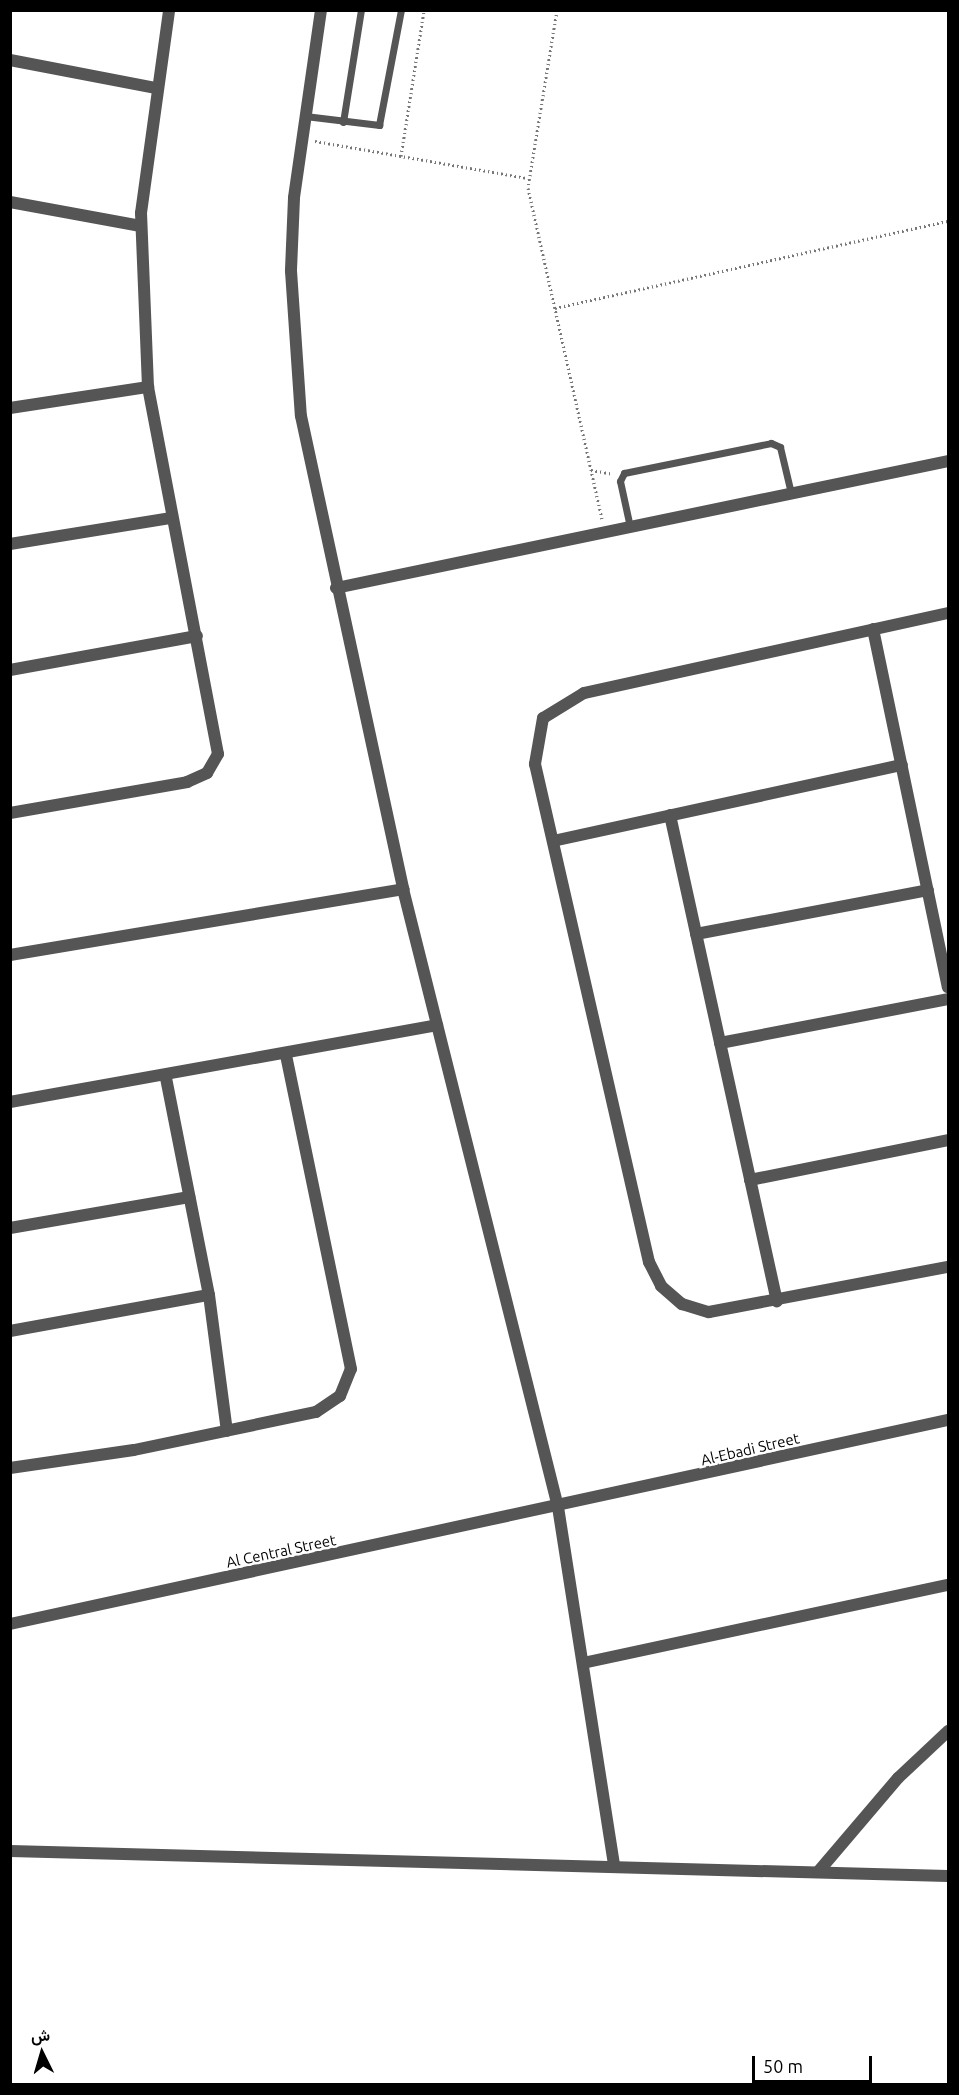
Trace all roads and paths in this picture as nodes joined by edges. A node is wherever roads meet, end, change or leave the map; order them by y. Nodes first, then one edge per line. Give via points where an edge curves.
1 (169, 10) edge
2 (321, 10) edge
3 (361, 10) edge
4 (401, 10) edge
5 (424, 10) edge
6 (556, 10) edge
7 (10, 60) edge
8 (156, 88) junction
9 (305, 116) junction
10 (343, 122) junction
11 (302, 139) junction
12 (401, 156) junction
13 (528, 178) junction
14 (10, 202) edge
15 (948, 221) edge
16 (141, 226) junction
17 (555, 308) junction
18 (148, 387) junction
19 (10, 408) edge
20 (948, 461) edge
21 (591, 470) junction
22 (621, 476) junction
23 (791, 493) junction
24 (170, 518) junction
25 (630, 527) junction
26 (605, 532) junction
27 (10, 544) edge
28 (336, 588) junction
29 (948, 613) edge
30 (873, 629) junction
31 (198, 636) junction
32 (10, 670) edge
33 (902, 765) junction
34 (10, 813) edge
35 (669, 815) junction
36 (553, 841) junction
37 (403, 889) junction
38 (928, 890) junction
39 (696, 934) junction
40 (10, 955) edge
41 (948, 987) edge
42 (948, 999) edge
43 (437, 1025) junction
44 (720, 1043) junction
45 (286, 1055) junction
46 (166, 1078) junction
47 (10, 1102) edge
48 (948, 1140) edge
49 (750, 1180) junction
50 (189, 1197) junction
51 (10, 1228) edge
52 (948, 1267) edge
53 (209, 1295) junction
54 (777, 1301) junction
55 (10, 1330) edge
56 (948, 1420) edge
57 (227, 1431) junction
58 (10, 1468) edge
59 (558, 1507) junction
60 (948, 1585) edge
61 (10, 1624) edge
62 (583, 1663) junction
63 (948, 1731) edge
64 (10, 1851) edge
65 (614, 1866) junction
66 (818, 1872) junction
67 (948, 1876) edge

1 - 8 street
2 - 9 street
3 - 10 lane
4 - 10 lane via 382,121 370,126
5 - 12 path
6 - 13 path
7 - 8 street
8 - 16 street
9 - 10 lane
9 - 11 street
11 - 12 path
11 - 28 street via 291,271 293,344 301,416
12 - 13 path
13 - 17 path
14 - 16 street
15 - 17 path
16 - 18 street
17 - 21 path
18 - 19 street
18 - 24 street
20 - 23 street
21 - 22 path
21 - 26 path
22 - 23 lane via 771,443 780,447
22 - 25 lane
23 - 25 street
24 - 27 street
24 - 31 street
25 - 26 street
26 - 28 street
28 - 37 street
29 - 30 street
30 - 33 street
30 - 36 street via 560,703 543,718 535,740 535,764
31 - 32 street
31 - 34 street via 217,743 207,773 187,782
33 - 35 street
33 - 38 street
35 - 36 street
35 - 39 street
36 - 54 street via 649,1262 661,1286 675,1298 709,1312
37 - 40 street
37 - 43 street
38 - 39 street
38 - 41 street
39 - 44 street
42 - 44 street
43 - 45 street
43 - 59 street
44 - 49 street
45 - 46 street
45 - 57 street via 351,1369 340,1396 316,1412
46 - 47 street
46 - 50 street
48 - 49 street
49 - 54 street
50 - 51 street
50 - 53 street
52 - 54 street
53 - 55 street
53 - 57 street
56 - 59 street, Al-Ebadi Street
57 - 58 street
59 - 61 street, Al Central Street
59 - 62 street
60 - 62 street
62 - 65 street
63 - 66 street via 898,1778
64 - 65 street
65 - 66 street
66 - 67 street

